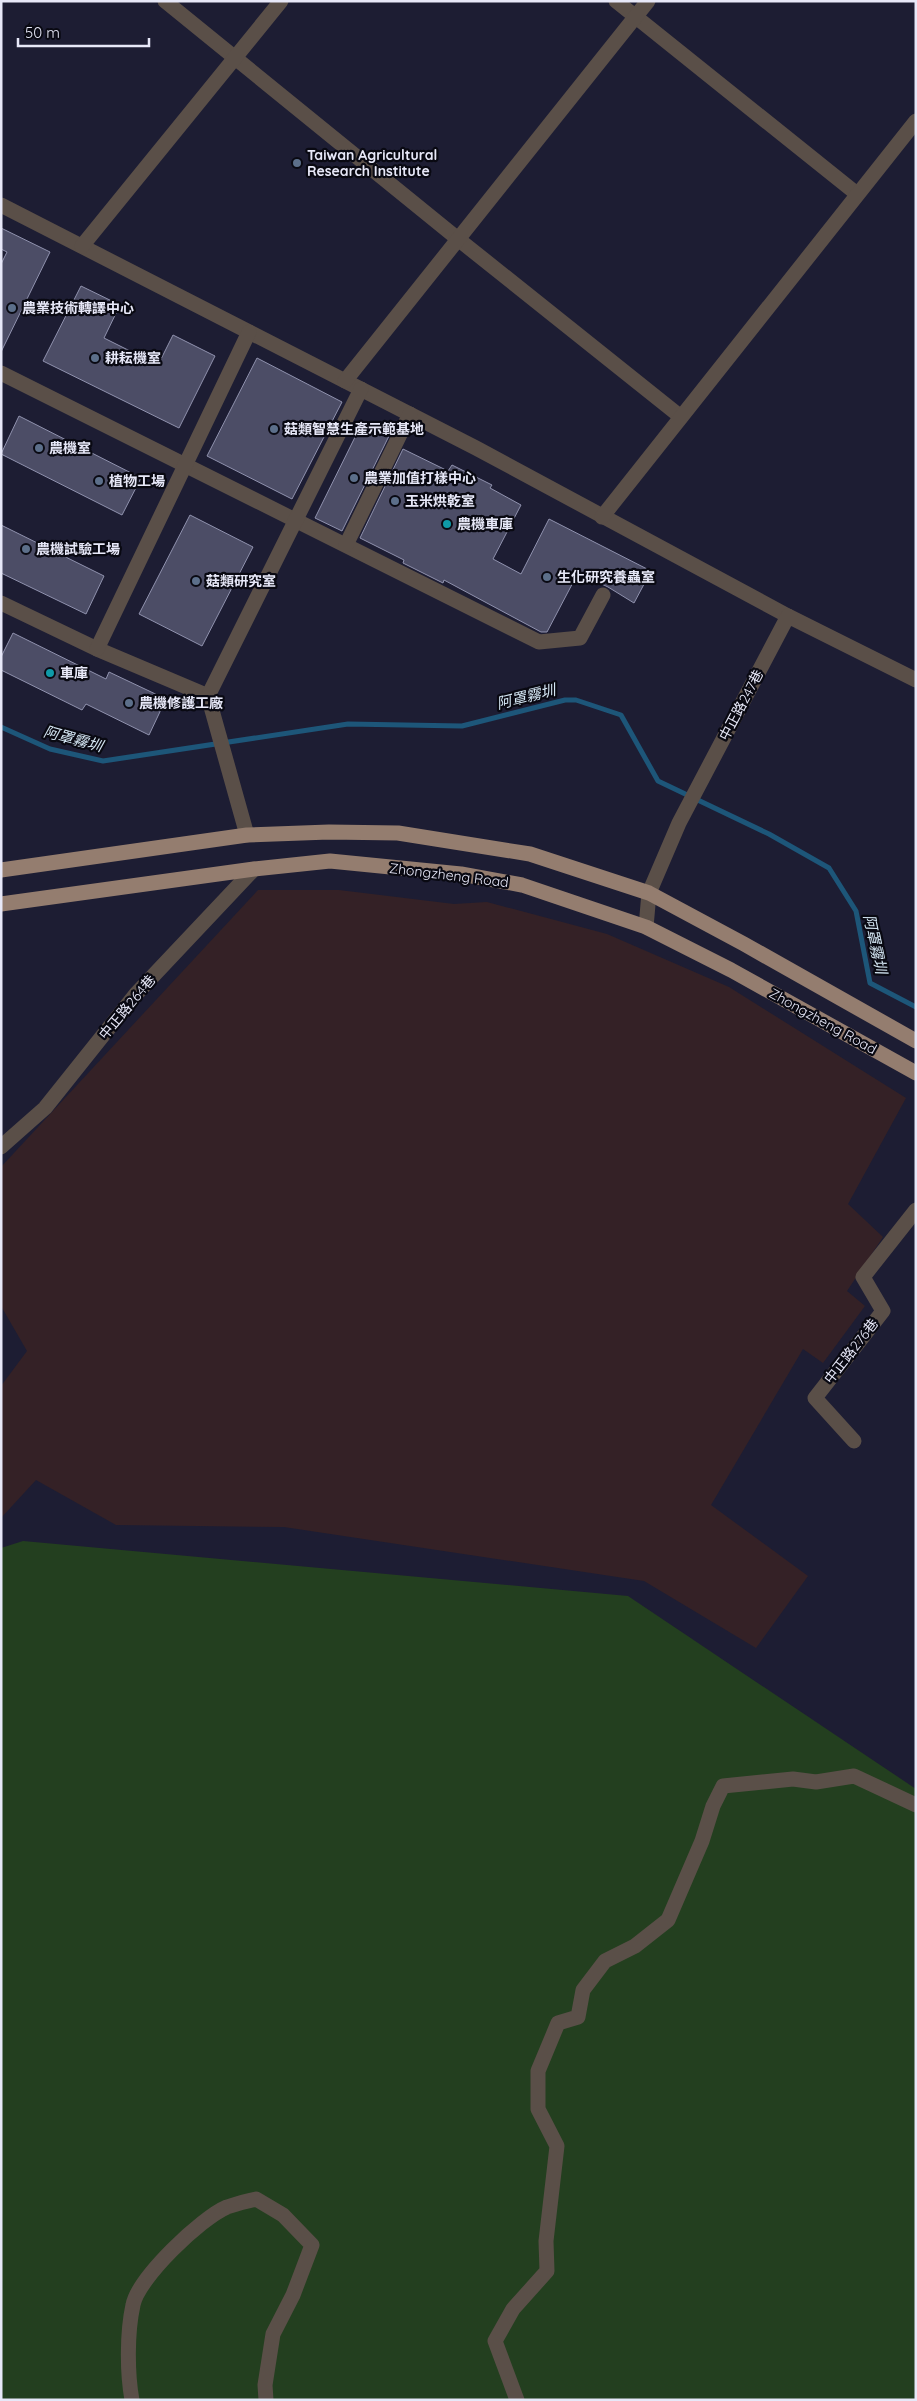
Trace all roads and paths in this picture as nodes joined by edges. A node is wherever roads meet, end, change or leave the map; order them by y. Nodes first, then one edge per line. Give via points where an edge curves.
1 (165, 1) edge
2 (281, 1) edge
3 (616, 1) edge
4 (648, 1) edge
5 (635, 17) junction
6 (235, 58) junction
7 (916, 121) edge
8 (857, 194) junction
9 (1, 205) edge
10 (458, 239) junction
11 (82, 246) junction
12 (250, 332) junction
13 (1, 372) edge
14 (345, 380) junction
15 (361, 388) junction
16 (410, 414) junction
17 (681, 417) junction
18 (185, 465) junction
19 (602, 517) junction
20 (295, 520) junction
21 (346, 546) junction
22 (603, 596) dead end
23 (1, 603) edge
24 (788, 616) junction
25 (97, 649) junction
26 (916, 680) edge
27 (208, 696) junction
28 (247, 835) junction
29 (254, 869) junction
30 (1, 870) edge
31 (649, 894) junction
32 (1, 904) edge
33 (646, 928) junction
34 (916, 1041) edge
35 (916, 1073) edge
36 (1, 1147) edge
37 (916, 1210) edge
38 (854, 1441) dead end
39 (916, 1805) edge
40 (132, 2400) edge
41 (266, 2400) edge
42 (517, 2400) edge

1 - 6 lane
2 - 6 lane
3 - 5 lane
4 - 5 lane
5 - 8 lane
5 - 10 lane
6 - 10 lane
6 - 11 lane
7 - 8 lane
8 - 17 lane
9 - 11 lane
10 - 14 lane
10 - 17 lane
11 - 12 lane
12 - 14 lane
12 - 18 lane
13 - 18 lane
14 - 15 lane
15 - 16 lane
15 - 20 lane
16 - 19 lane
16 - 21 lane
17 - 19 lane
18 - 20 lane
18 - 25 lane
19 - 24 lane
20 - 21 lane
20 - 27 lane
21 - 22 lane via 539,642 580,638
23 - 25 lane
24 - 26 lane
24 - 31 lane, 中正路247巷 via 679,823
25 - 27 lane
27 - 28 lane
28 - 30 main road, Zhongzheng Road
28 - 31 main road, Zhongzheng Road via 398,833 433,838 530,854
29 - 32 main road, Zhongzheng Road
29 - 33 main road, Zhongzheng Road via 330,861 460,874 522,885
29 - 36 lane, 中正路264巷 via 136,994 45,1108
31 - 33 lane, 中正路247巷
31 - 34 main road, Zhongzheng Road
33 - 35 main road, Zhongzheng Road via 731,970
37 - 38 lane, 中正路276巷 via 863,1277 883,1311 815,1398
39 - 42 lane via 854,1776 816,1782 793,1779 723,1786 668,1920 635,1946 605,1961 583,1990 578,2016 558,2023 538,2071 538,2109 556,2146 546,2241 547,2271 513,2308 495,2341
40 - 41 lane via 129,2350 133,2303 147,2280 195,2227 226,2208 256,2199 283,2215 312,2245 293,2295 273,2334 265,2385

